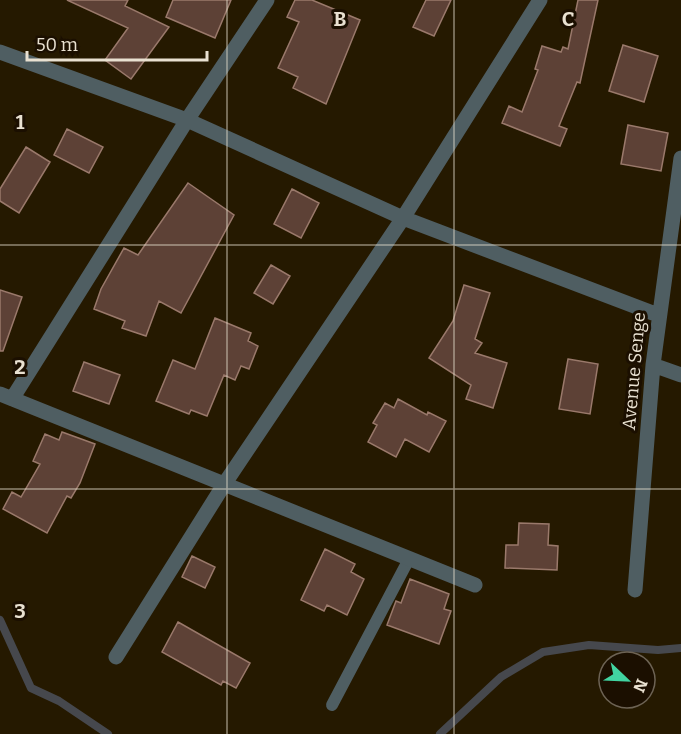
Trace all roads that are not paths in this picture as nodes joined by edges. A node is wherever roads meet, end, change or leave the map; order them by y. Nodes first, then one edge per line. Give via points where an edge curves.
1 (267, 0) edge
2 (540, 0) edge
3 (0, 52) edge
4 (187, 120) junction
5 (681, 158) edge
6 (403, 218) junction
7 (658, 315) junction
8 (652, 365) junction
9 (681, 375) edge
10 (6, 396) edge
11 (225, 483) junction
12 (409, 559) junction
13 (475, 585) dead end
14 (635, 590) dead end
15 (116, 657) dead end
16 (332, 705) dead end

1 - 4 street
2 - 6 street
3 - 4 street
4 - 6 street
4 - 10 street
5 - 7 street, Avenue Senge
6 - 7 street
6 - 11 street
7 - 8 street, Avenue Senge
8 - 9 street
8 - 14 street, Avenue Senge
10 - 11 street
11 - 12 street
11 - 15 street
12 - 13 street
12 - 16 lane

